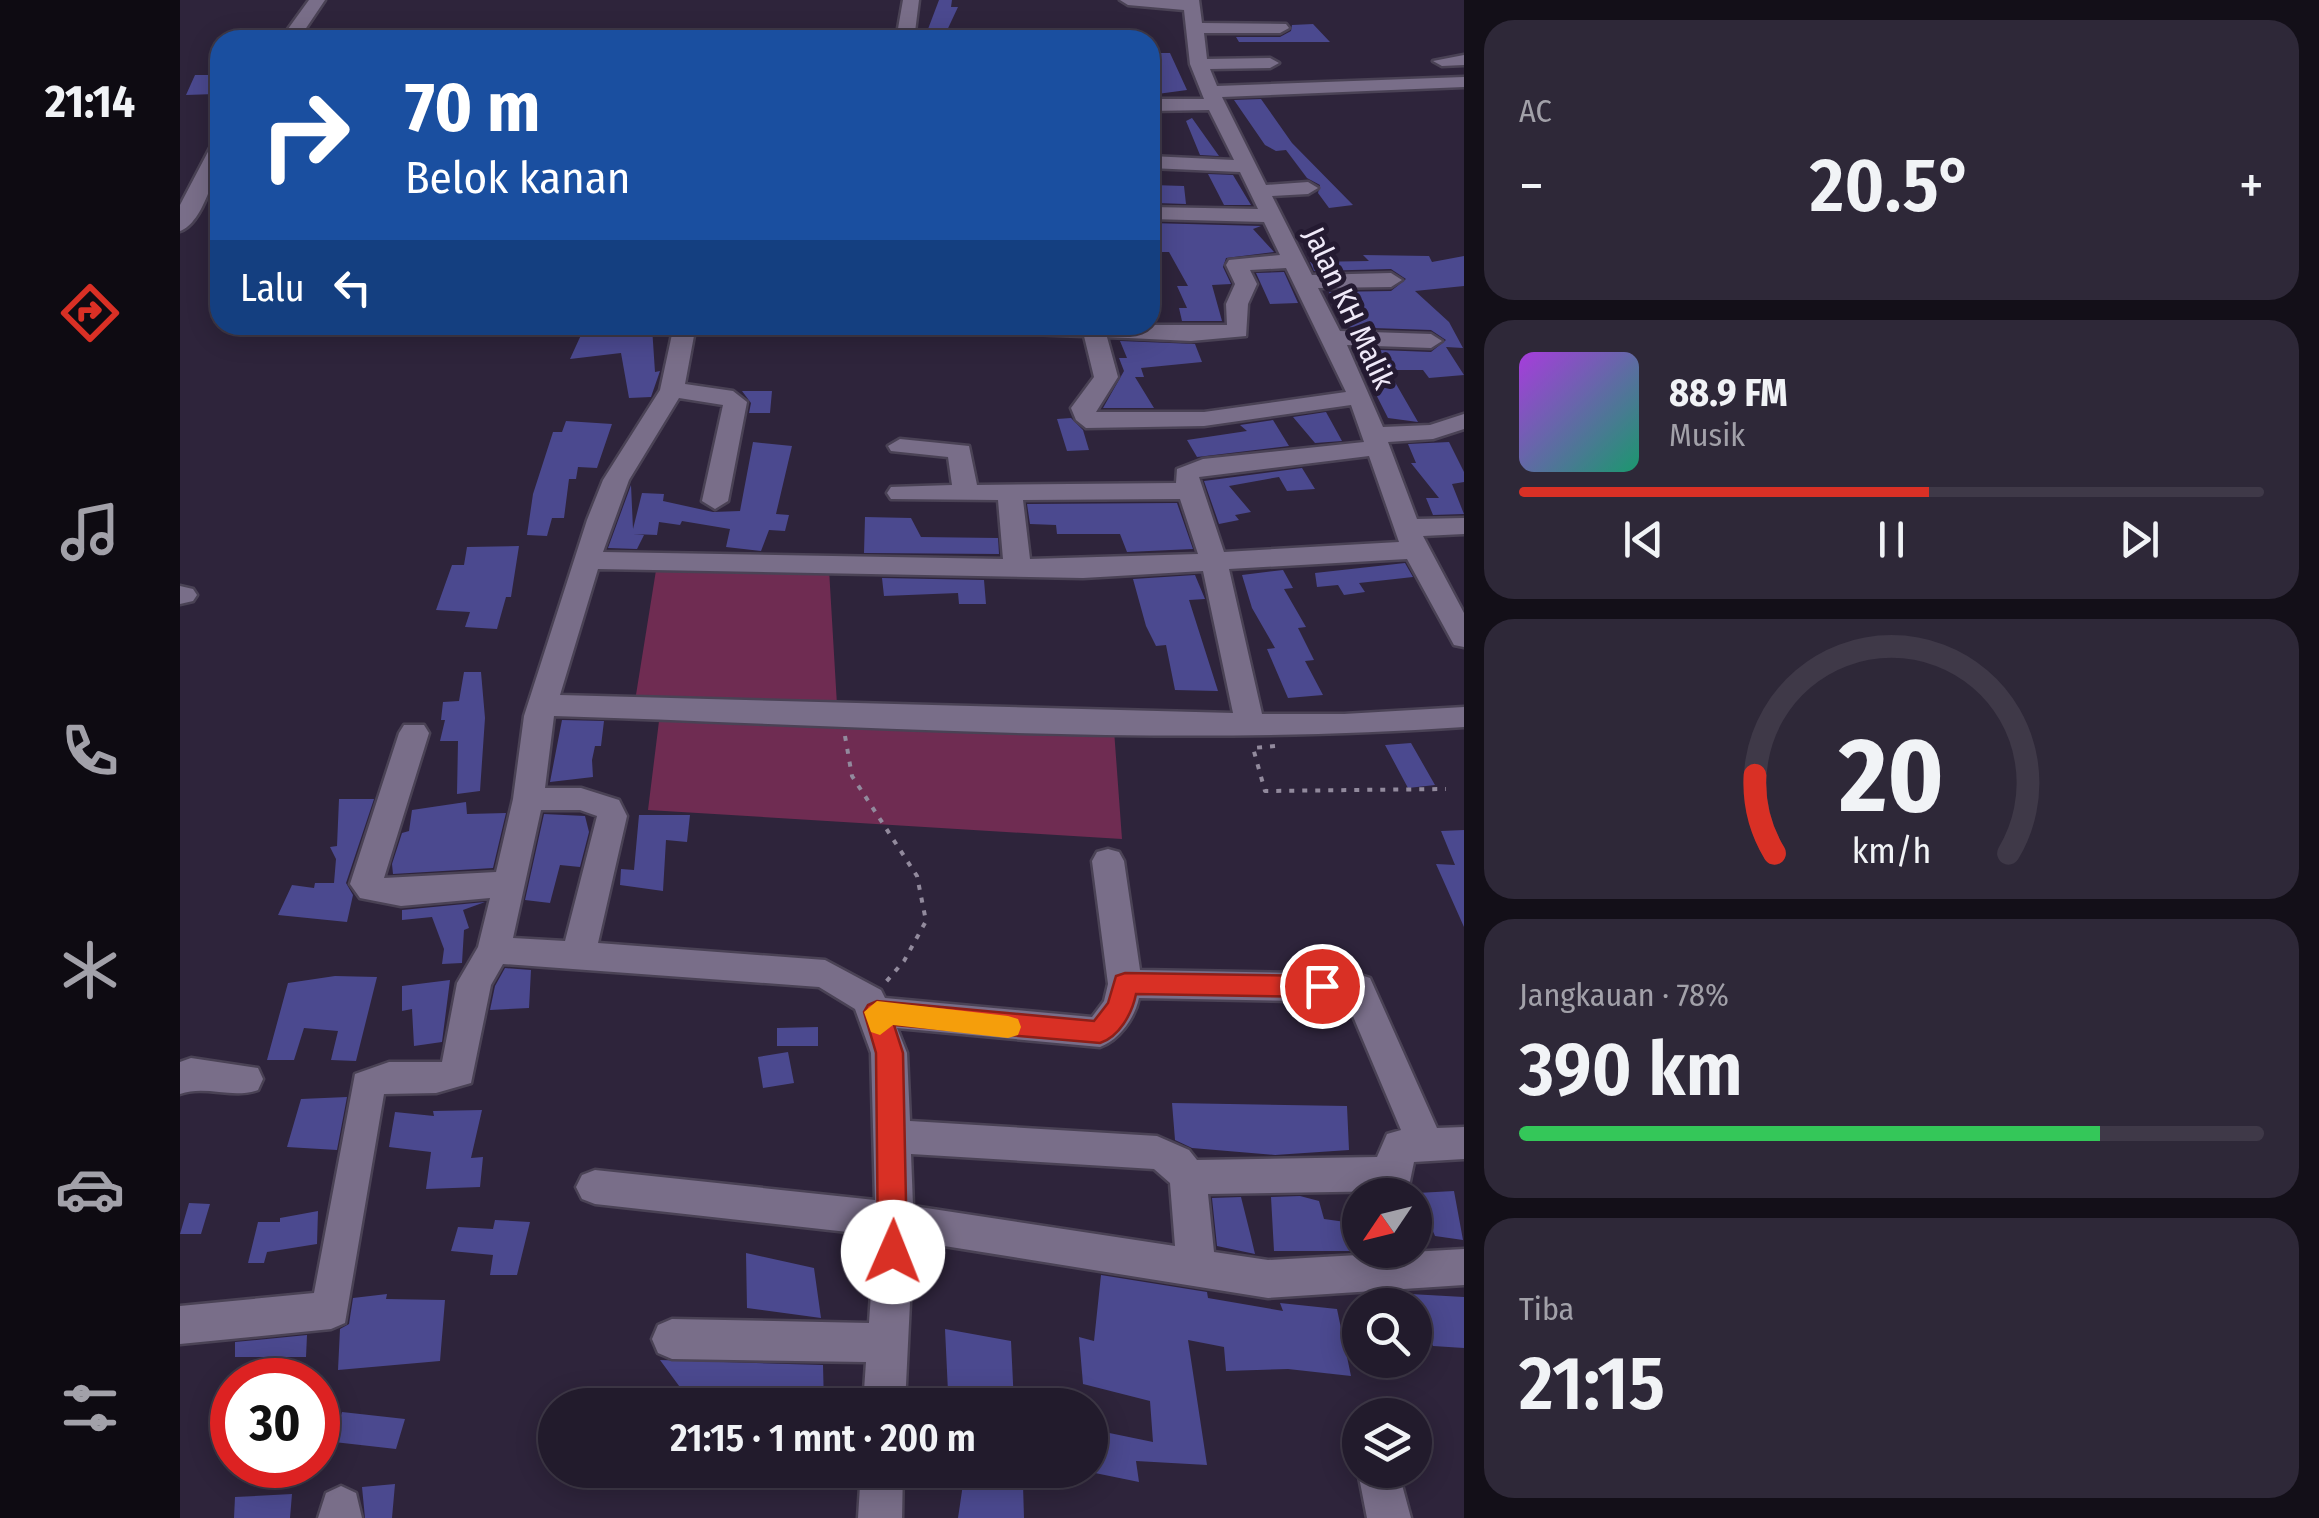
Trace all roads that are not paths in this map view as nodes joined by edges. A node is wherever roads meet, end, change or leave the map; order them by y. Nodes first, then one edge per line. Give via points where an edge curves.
1 (317, 0) edge
2 (911, 0) edge
3 (1128, 0) edge
4 (1191, 11) edge
5 (1280, 28) dead end
6 (296, 30) edge
7 (906, 30) edge
8 (1464, 60) edge
9 (1442, 61) dead end
10 (1270, 62) dead end
11 (1199, 64) junction
12 (1291, 80) dead end
13 (1464, 82) edge
14 (1244, 92) junction
15 (1213, 98) junction
16 (1160, 104) edge
17 (1160, 162) edge
18 (1248, 166) junction
19 (210, 167) edge
20 (1308, 188) dead end
21 (1260, 190) junction
22 (1160, 213) edge
23 (1272, 216) junction
24 (180, 225) edge
25 (1293, 261) junction
26 (1391, 280) dead end
27 (1305, 282) junction
28 (1160, 330) edge
29 (683, 335) edge
30 (1094, 335) edge
31 (1332, 338) junction
32 (1430, 341) dead end
33 (672, 390) junction
34 (1359, 397) junction
35 (1464, 421) edge
36 (1374, 442) junction
37 (900, 446) dead end
38 (1190, 490) junction
39 (965, 492) junction
40 (1010, 492) junction
41 (900, 493) dead end
42 (715, 501) dead end
43 (1464, 526) edge
44 (1410, 539) junction
45 (588, 560) junction
46 (1214, 562) junction
47 (1018, 567) junction
48 (1464, 588) edge
49 (1436, 591) junction
50 (1464, 638) edge
51 (542, 704) junction
52 (1464, 717) edge
53 (414, 733) dead end
54 (1252, 736) junction
55 (528, 799) junction
56 (1108, 861) dead end
57 (510, 883) junction
58 (494, 950) junction
59 (578, 955) junction
60 (1125, 984) junction
61 (873, 1006) junction
62 (180, 1079) edge
63 (246, 1079) dead end
64 (889, 1136) junction
65 (1425, 1142) junction
66 (1464, 1143) edge
67 (1188, 1177) junction
68 (594, 1187) dead end
69 (895, 1222) junction
70 (1464, 1267) edge
71 (1196, 1268) junction
72 (180, 1326) edge
73 (672, 1339) dead end
74 (886, 1343) junction
75 (885, 1388) edge
76 (881, 1488) edge
77 (1383, 1488) edge
78 (880, 1518) edge
79 (1389, 1518) edge

1 - 6 street
2 - 7 street
3 - 4 street
4 - 5 street
4 - 11 street, Jalan KH Malik
8 - 9 street
10 - 11 street
11 - 15 street, Jalan KH Malik
12 - 14 street via 1242,82
13 - 14 street
14 - 15 street
15 - 16 street
15 - 18 street, Jalan KH Malik
17 - 18 street
18 - 21 street, Jalan KH Malik
19 - 24 street
20 - 21 street
21 - 23 street, Jalan KH Malik
22 - 23 street
23 - 25 street, Jalan KH Malik
25 - 27 street, Jalan KH Malik
25 - 28 street via 1237,265 1246,284 1237,304 1238,332
26 - 27 street
27 - 31 street, Jalan KH Malik
29 - 33 street
30 - 34 street via 1106,377 1083,408 1095,423 1204,419
31 - 32 street
31 - 34 street, Jalan KH Malik
33 - 42 street via 735,402
33 - 45 street via 616,480
34 - 36 street, Jalan KH Malik
35 - 36 street
36 - 38 street via 1204,467 1186,474
36 - 44 street, Jalan KH Malik
37 - 39 street via 960,451
38 - 40 street
38 - 46 street
39 - 40 street
39 - 41 street
40 - 47 street
43 - 44 street
44 - 46 street
44 - 49 street, Jalan KH Malik
45 - 47 street
45 - 51 street
46 - 47 street
46 - 54 street
48 - 49 street
49 - 50 street, Jalan KH Malik
51 - 54 street via 841,712
51 - 55 street
52 - 54 street
53 - 57 street via 366,884 400,893
55 - 57 street
55 - 59 street via 581,799 608,808 612,816
56 - 60 street
57 - 58 street
58 - 59 street
58 - 72 street via 474,982 458,1072 446,1078 379,1078 366,1089 332,1310
59 - 61 street via 825,974
60 - 61 street via 1120,1008 1100,1032
60 - 65 street via 1358,988
61 - 64 street via 889,1053
62 - 63 street via 191,1073
64 - 67 street via 1156,1153
64 - 69 street
65 - 66 street
65 - 67 street via 1397,1149 1396,1174
67 - 71 street
68 - 69 street
69 - 71 street
69 - 74 street
70 - 71 street via 1268,1279
73 - 74 street
74 - 75 street
76 - 78 street
77 - 79 street

